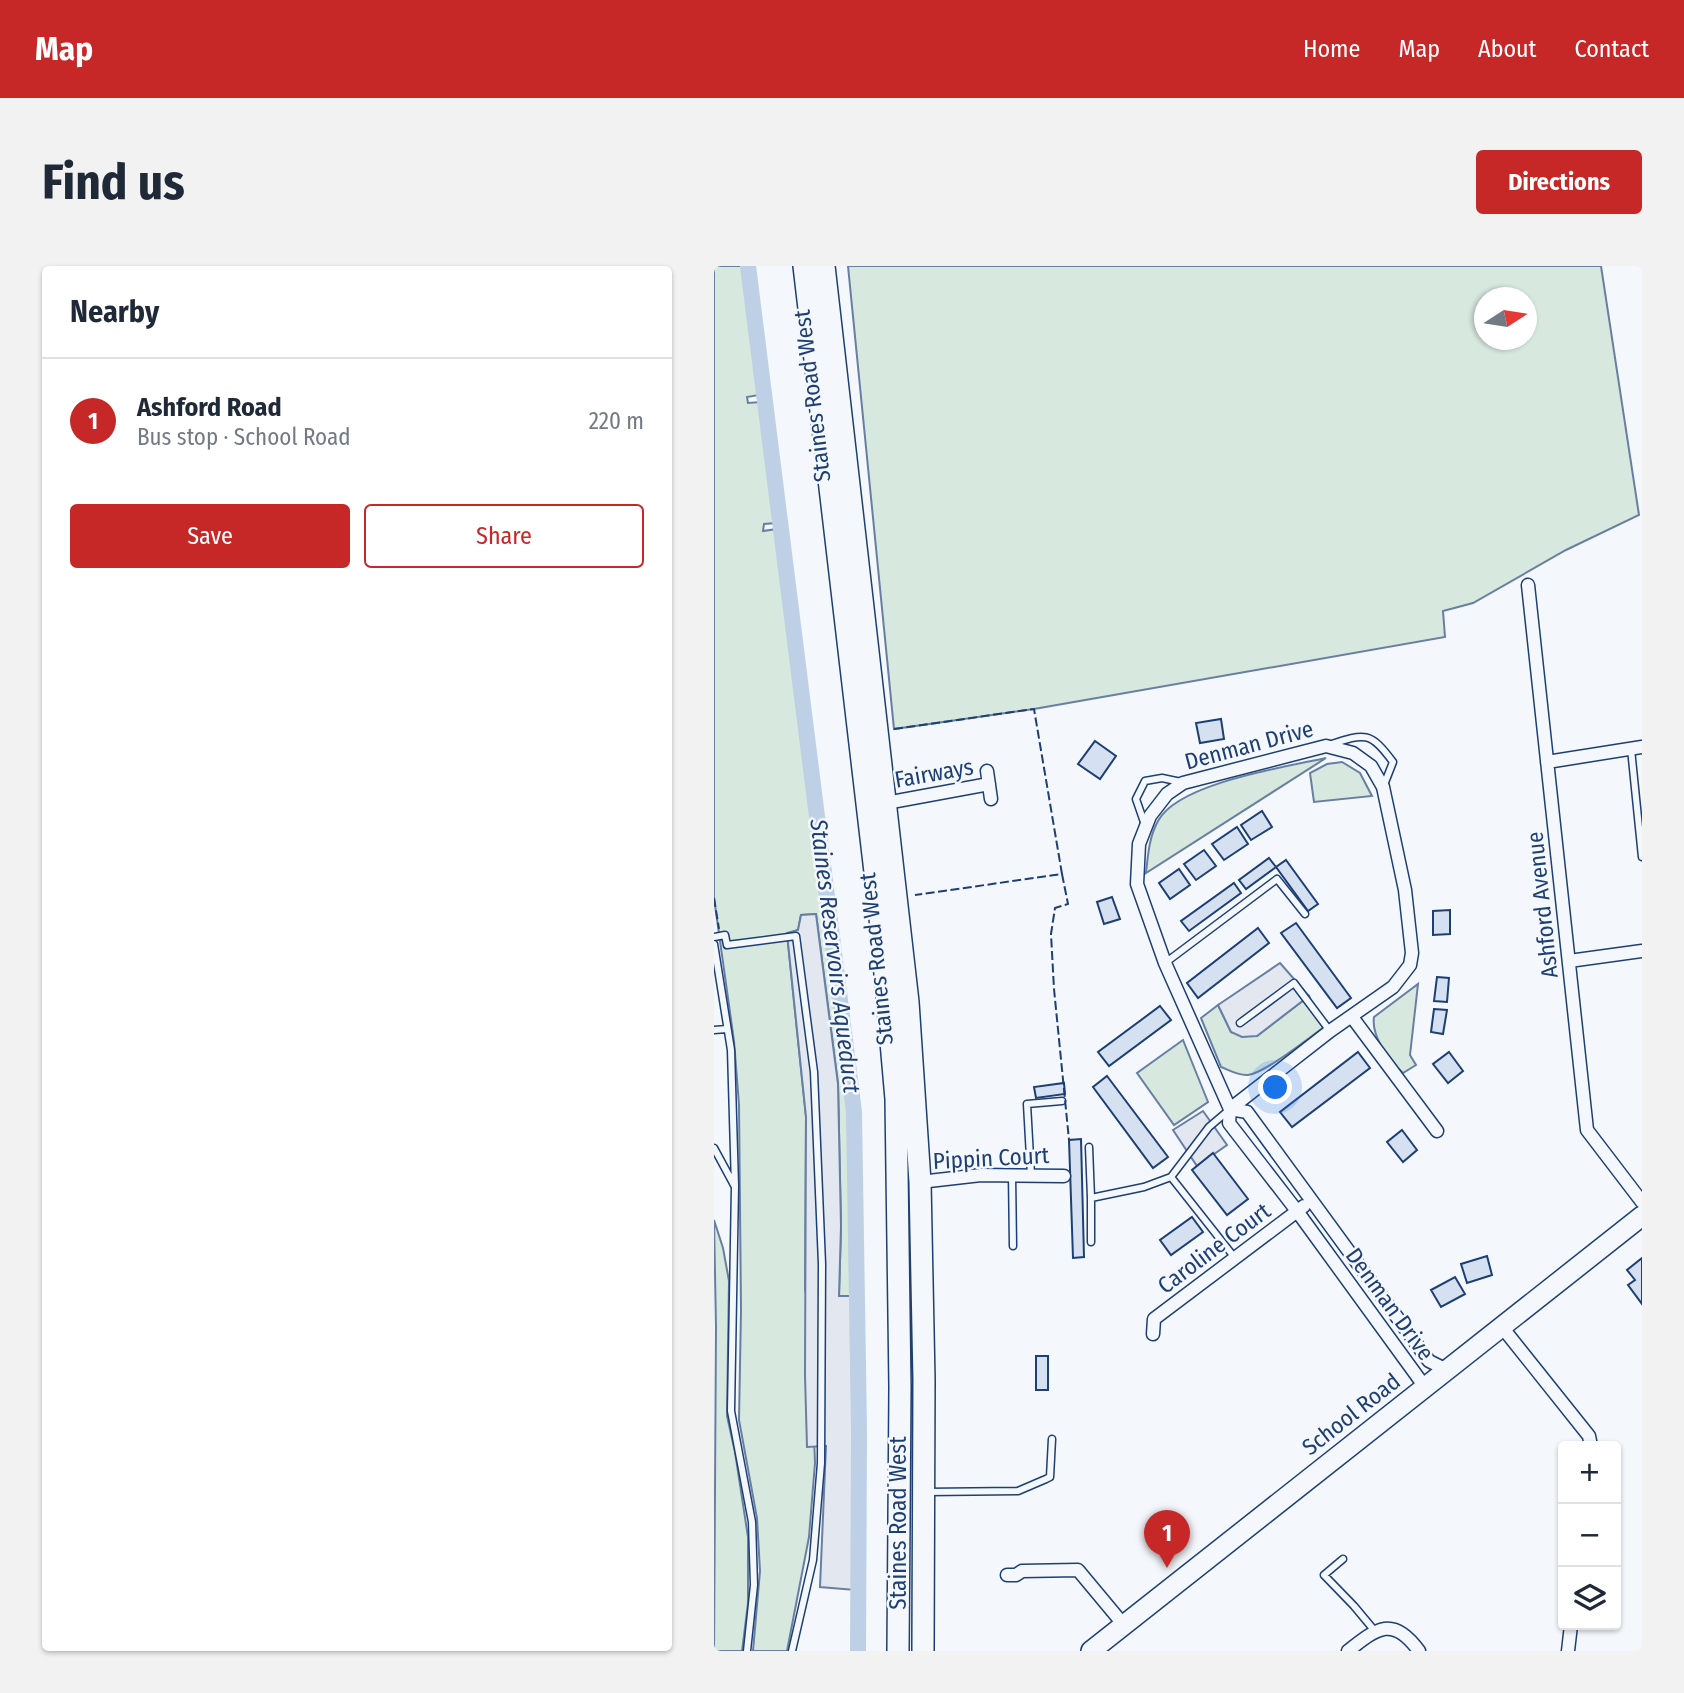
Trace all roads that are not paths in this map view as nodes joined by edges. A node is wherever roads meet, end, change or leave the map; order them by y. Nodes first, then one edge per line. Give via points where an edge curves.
1 (804, 266) edge
2 (824, 266) edge
3 (1528, 584) dead end
4 (1326, 746) junction
5 (1636, 748) edge
6 (1547, 762) junction
7 (1182, 783) junction
8 (1383, 787) junction
9 (992, 799) dead end
10 (886, 803) junction
11 (1145, 828) junction
12 (1642, 857) edge
13 (1305, 914) dead end
14 (714, 937) edge
15 (714, 944) edge
16 (1642, 951) edge
17 (1569, 961) junction
18 (1165, 963) junction
19 (1352, 1017) junction
20 (1240, 1023) dead end
21 (727, 1029) junction
22 (714, 1030) edge
23 (1330, 1031) junction
24 (1062, 1101) dead end
25 (1230, 1109) junction
26 (1437, 1131) dead end
27 (1089, 1147) dead end
28 (714, 1148) edge
29 (1012, 1175) junction
30 (1031, 1175) junction
31 (1064, 1175) dead end
32 (1171, 1177) junction
33 (920, 1182) junction
34 (735, 1186) junction
35 (1091, 1198) junction
36 (1311, 1201) junction
37 (1642, 1202) edge
38 (1297, 1211) junction
39 (1642, 1216) edge
40 (1091, 1241) dead end
41 (1013, 1246) dead end
42 (1235, 1258) junction
43 (1502, 1326) junction
44 (1153, 1334) dead end
45 (1447, 1370) junction
46 (1424, 1387) junction
47 (1052, 1439) dead end
48 (1590, 1441) edge
49 (925, 1493) junction
50 (1343, 1559) dead end
51 (1007, 1576) dead end
52 (1123, 1624) junction
53 (1374, 1630) junction
54 (1570, 1630) edge
55 (1093, 1650) edge
56 (747, 1651) edge
57 (792, 1651) edge
58 (898, 1651) edge
59 (923, 1651) edge
60 (1348, 1651) edge
61 (1419, 1651) edge
62 (1568, 1651) edge

1 - 58 highway, Staines Road West via 879,906 896,1099
2 - 10 highway, Staines Road West
3 - 6 street, Ashford Avenue
4 - 7 street, Denman Drive
4 - 8 street, Denman Drive via 1353,753 1371,766
4 - 8 lane via 1357,736 1378,742 1393,762
5 - 6 street
5 - 12 lane
6 - 17 street, Ashford Avenue
7 - 11 street, Denman Drive via 1167,794
7 - 11 lane via 1162,778 1145,781 1136,799
8 - 19 street, Denman Drive via 1405,890 1412,953 1410,964 1393,987
9 - 10 street, Fairways via 988,778
10 - 33 highway, Staines Road West via 908,1002
11 - 18 street, Denman Drive via 1139,844 1137,884
13 - 18 lane via 1277,878
14 - 57 lane via 725,935 727,945 796,936 814,1072 822,1264 821,1463 813,1560
15 - 21 lane
16 - 17 street
17 - 37 street, Ashford Avenue via 1587,1129
18 - 25 street, Denman Drive
19 - 23 street, Denman Drive
19 - 26 street
20 - 23 lane via 1294,983
21 - 22 lane
21 - 34 lane
23 - 25 street, Denman Drive
24 - 30 lane via 1027,1104
25 - 32 lane via 1209,1127
25 - 36 street, Denman Drive via 1247,1112
25 - 38 street, Denman Drive via 1229,1123
27 - 35 lane
28 - 34 lane
29 - 30 street, Pippin Court
29 - 33 street, Pippin Court
29 - 41 lane
30 - 31 street, Pippin Court
32 - 35 lane
32 - 42 lane
33 - 49 highway, Staines Road West
34 - 56 lane via 731,1411 752,1522 754,1585
35 - 40 lane
36 - 38 street, Caroline Court
36 - 45 street, Denman Drive via 1429,1360
38 - 42 street, Caroline Court
38 - 46 street, Denman Drive
39 - 43 main road, School Road
42 - 44 street, Caroline Court via 1154,1319
43 - 45 main road, School Road
43 - 48 street
45 - 46 main road, School Road
46 - 52 main road, School Road
47 - 49 lane via 1050,1477 1018,1491
49 - 59 highway, Staines Road West
50 - 53 lane via 1324,1575
51 - 52 street via 1022,1571 1078,1570
52 - 55 main road, School Road
53 - 60 street
53 - 61 street via 1399,1631
54 - 62 street

